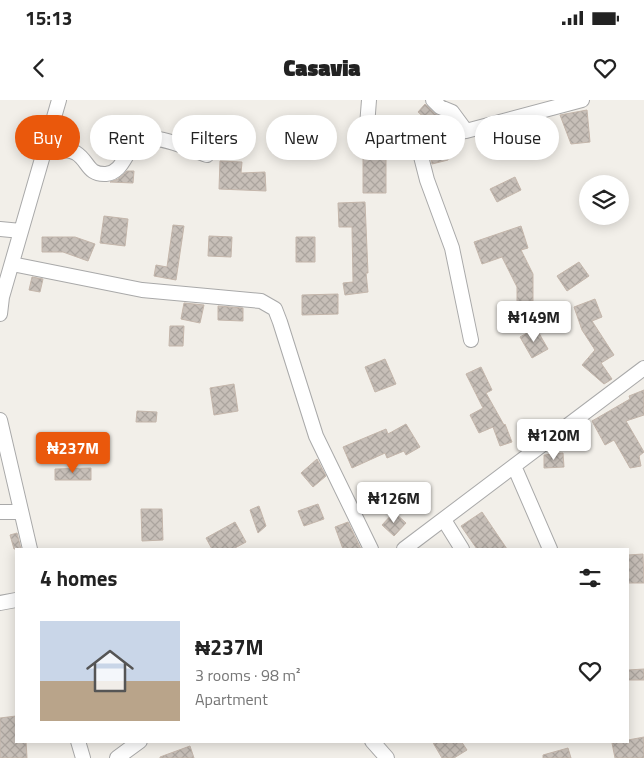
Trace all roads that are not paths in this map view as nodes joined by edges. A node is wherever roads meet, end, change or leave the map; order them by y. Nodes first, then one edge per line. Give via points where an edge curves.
1 (59, 100) edge
2 (369, 100) edge
3 (433, 100) edge
4 (582, 100) edge
5 (55, 115) edge
6 (368, 115) edge
7 (466, 131) joint
8 (172, 144) edge
9 (80, 157) edge
10 (42, 160) edge
11 (422, 160) edge
12 (0, 229) edge
13 (21, 232) junction
14 (12, 264) junction
15 (1, 297) edge
16 (0, 314) edge
17 (471, 340) dead end
18 (644, 368) edge
19 (0, 420) edge
20 (514, 466) junction
21 (0, 512) edge
22 (21, 512) junction
23 (444, 520) junction
24 (30, 548) edge
25 (371, 548) edge
26 (405, 548) edge
27 (461, 548) edge
28 (550, 548) edge
29 (15, 600) edge
30 (0, 603) edge
31 (79, 743) edge
32 (137, 743) edge
33 (374, 743) edge
34 (83, 758) edge
35 (117, 758) edge
36 (387, 758) edge

1 - 5 street
2 - 6 street
3 - 7 street via 452,112
4 - 7 street
8 - 9 street via 144,139 131,148 112,173 93,172
10 - 13 street
11 - 17 street via 452,248
12 - 13 street
13 - 14 street
14 - 15 street
14 - 25 street via 142,290 261,301 275,309 316,436
15 - 16 street
18 - 20 street
19 - 22 street
20 - 23 street
20 - 28 street
21 - 22 street
22 - 24 street
23 - 26 street
23 - 27 street
29 - 30 street
31 - 34 street
32 - 35 street
33 - 36 street

